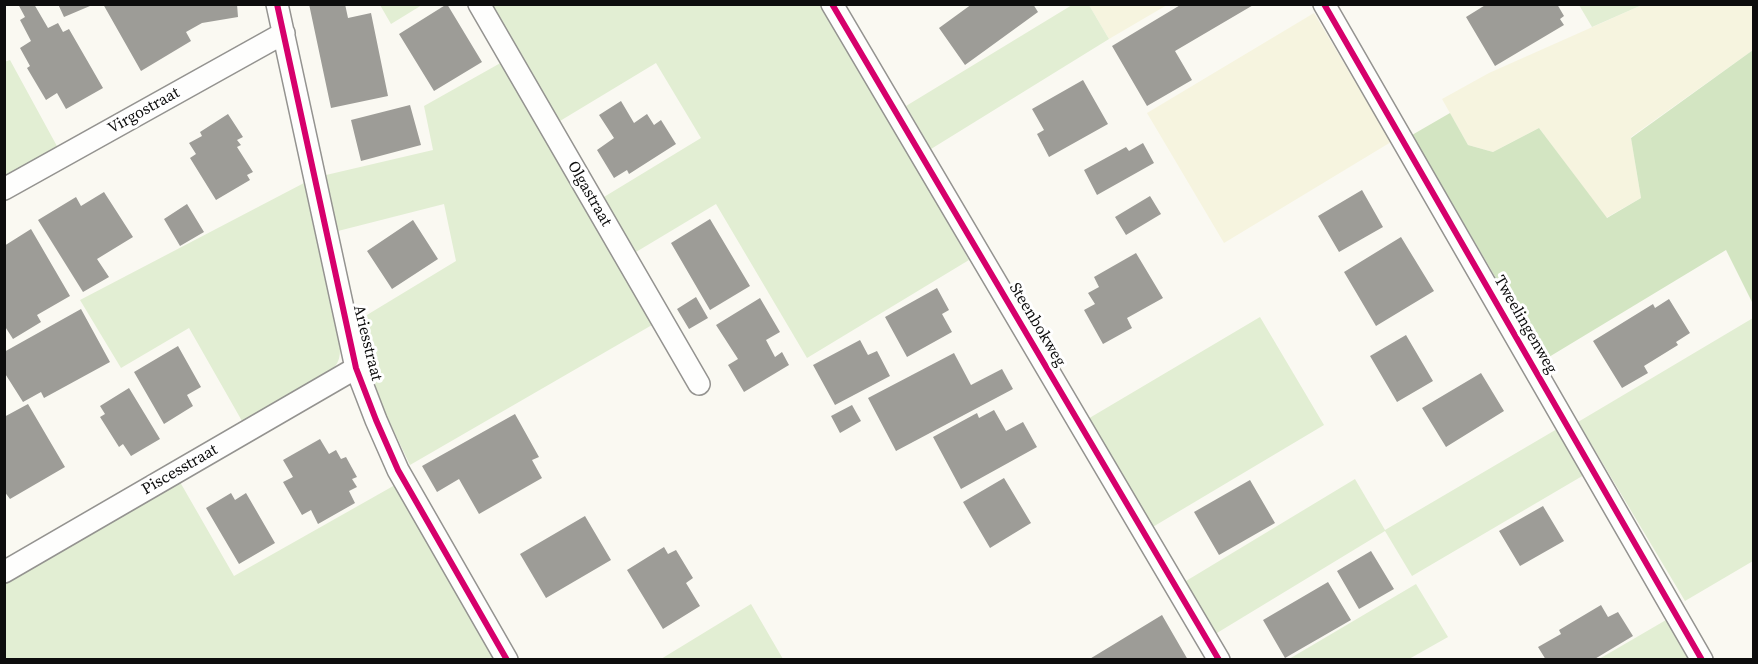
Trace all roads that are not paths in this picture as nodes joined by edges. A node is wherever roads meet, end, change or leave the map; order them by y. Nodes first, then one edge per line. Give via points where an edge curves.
1 (278, 4) edge
2 (479, 4) edge
3 (832, 4) edge
4 (1324, 4) edge
5 (284, 33) junction
6 (4, 189) edge
7 (356, 368) junction
8 (699, 384) dead end
9 (4, 572) edge
10 (507, 660) edge
11 (1219, 660) edge
12 (1702, 660) edge

1 - 5 street, Ariesstraat
2 - 8 street, Olgastraat
3 - 11 street, Steenbokweg
4 - 12 street, Tweelingenweg
5 - 6 street, Virgostraat
5 - 7 street, Ariesstraat
7 - 9 street, Piscesstraat
7 - 10 street, Ariesstraat via 398,470

